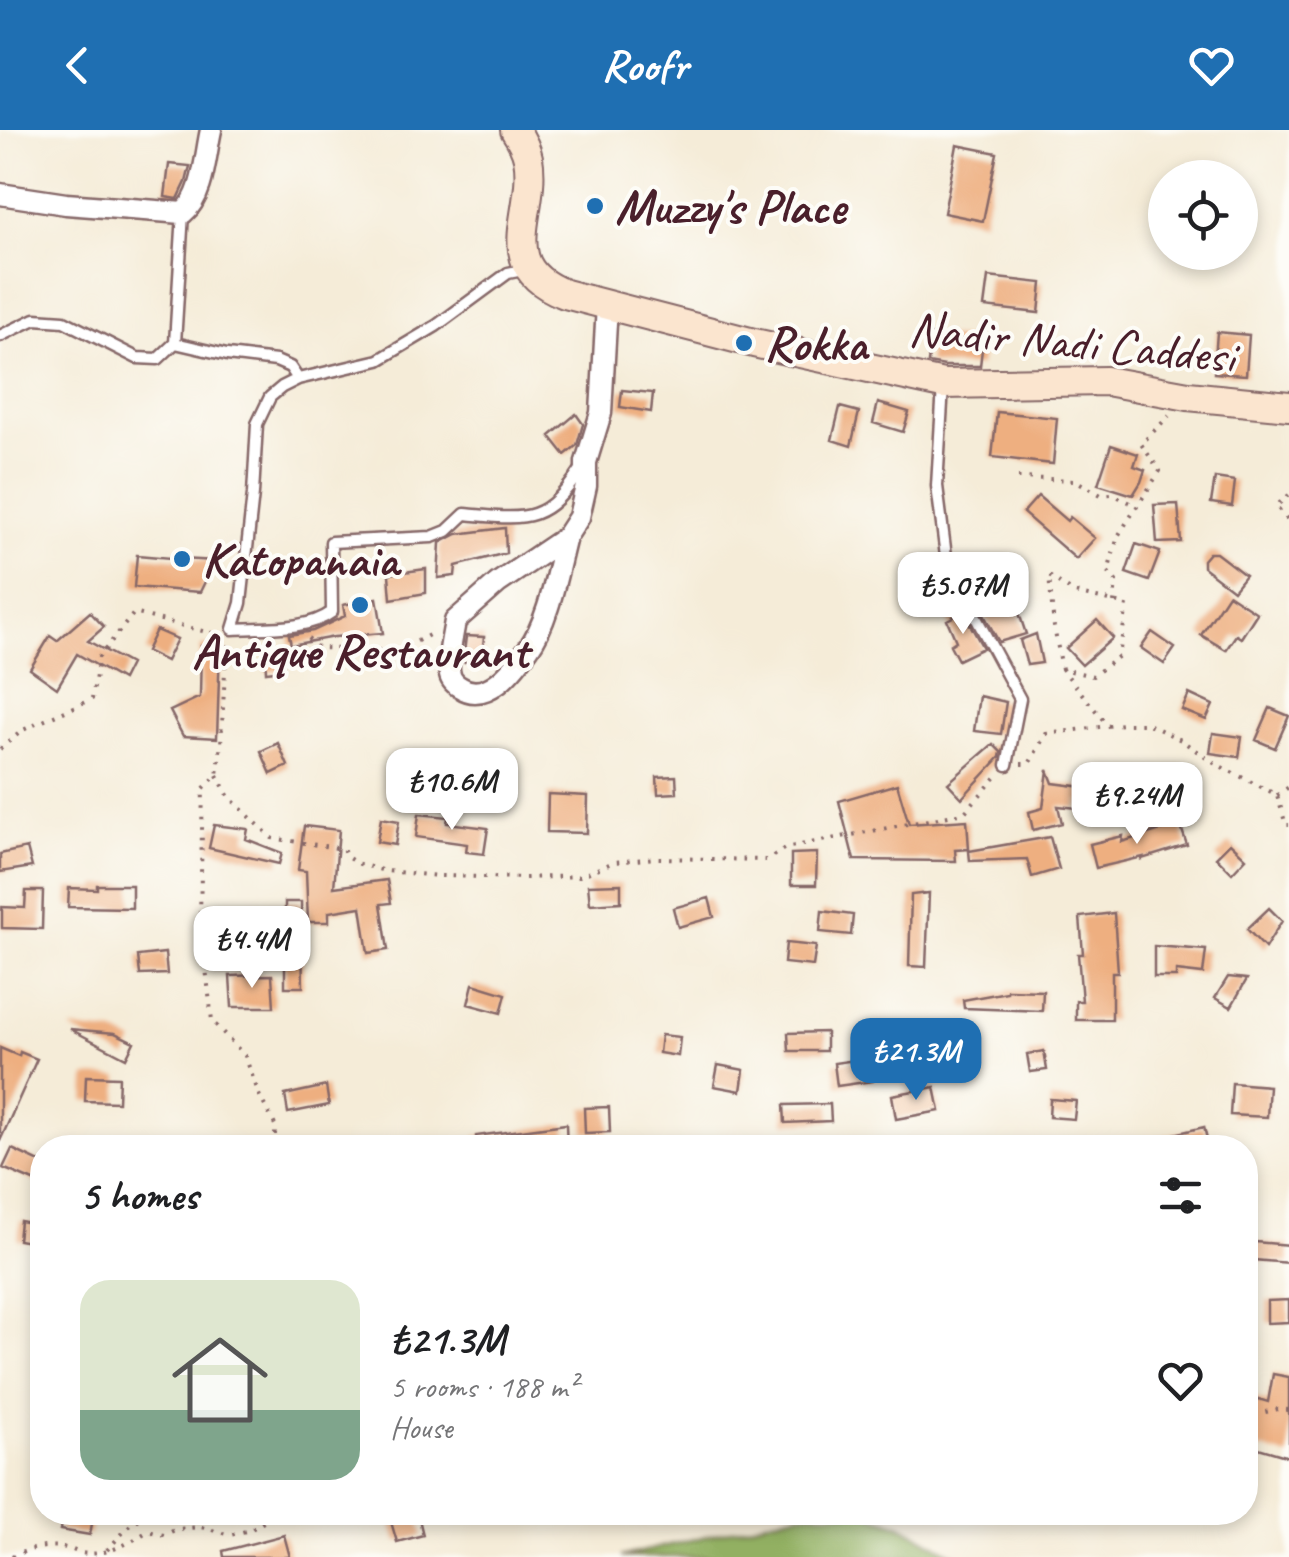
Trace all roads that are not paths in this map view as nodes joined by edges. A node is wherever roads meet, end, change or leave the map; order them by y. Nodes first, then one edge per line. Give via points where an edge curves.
1 (211, 130) edge
2 (515, 130) edge
3 (0, 194) edge
4 (183, 214) junction
5 (530, 269) junction
6 (607, 305) junction
7 (0, 336) edge
8 (175, 343) junction
9 (298, 379) junction
10 (943, 384) junction
11 (1289, 406) edge
12 (586, 462) junction
13 (566, 537) junction
14 (1007, 765) road end

1 - 4 street via 198,191
2 - 5 street via 528,160 522,232
3 - 4 street
4 - 8 lane
5 - 6 street, Nadir Nadi Caddesi via 553,289
5 - 9 lane via 508,273 378,360
6 - 10 street, Nadir Nadi Caddesi
6 - 12 street via 601,413
7 - 8 lane via 34,319 64,322 136,358 158,359
8 - 9 lane via 276,361
9 - 12 lane via 270,397 257,424 242,603 233,628 296,624 332,612 331,542 432,537 465,514 518,518 539,512 557,502
10 - 11 street, Nadir Nadi Caddesi via 1106,382
10 - 14 lane via 936,486 947,564 1020,699
12 - 13 street via 579,517
13 - 13 street via 456,621 450,675 455,684 480,691 496,686 530,646

